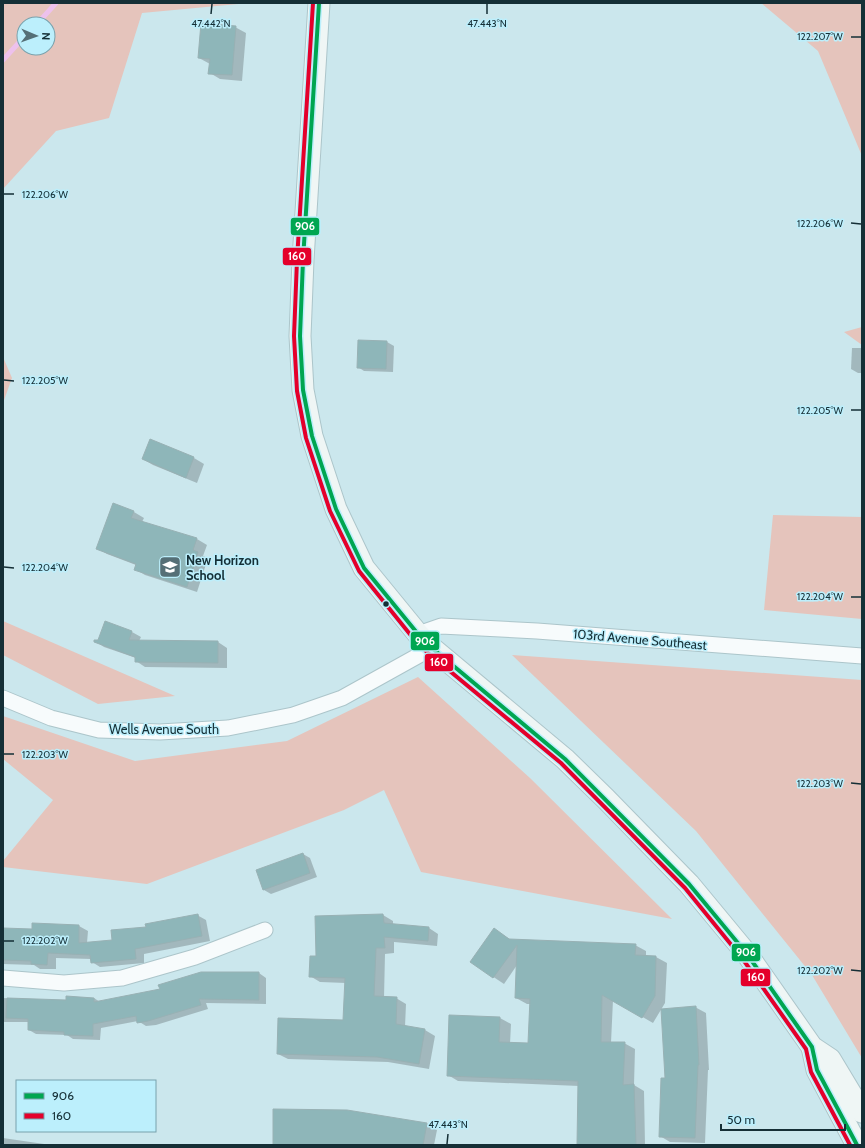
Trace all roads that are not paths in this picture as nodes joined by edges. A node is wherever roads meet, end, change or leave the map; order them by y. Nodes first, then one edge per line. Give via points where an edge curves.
1 (319, 3) edge
2 (425, 641) junction
3 (862, 656) edge
4 (3, 698) edge
5 (265, 930) dead end
6 (3, 978) edge
7 (812, 1047) junction
8 (862, 1112) edge
9 (857, 1145) edge

1 - 2 main road via 303,260 300,336 303,390 312,436 336,509 364,568
2 - 3 street, 103rd Avenue Southeast via 441,626
2 - 4 street, Wells Avenue South via 342,698 293,715 228,728 160,732 99,730 51,718
2 - 7 main road via 565,759 689,884 747,954
5 - 6 street via 195,957 122,978 64,983
7 - 8 main road via 830,1059
7 - 9 main road via 817,1070

